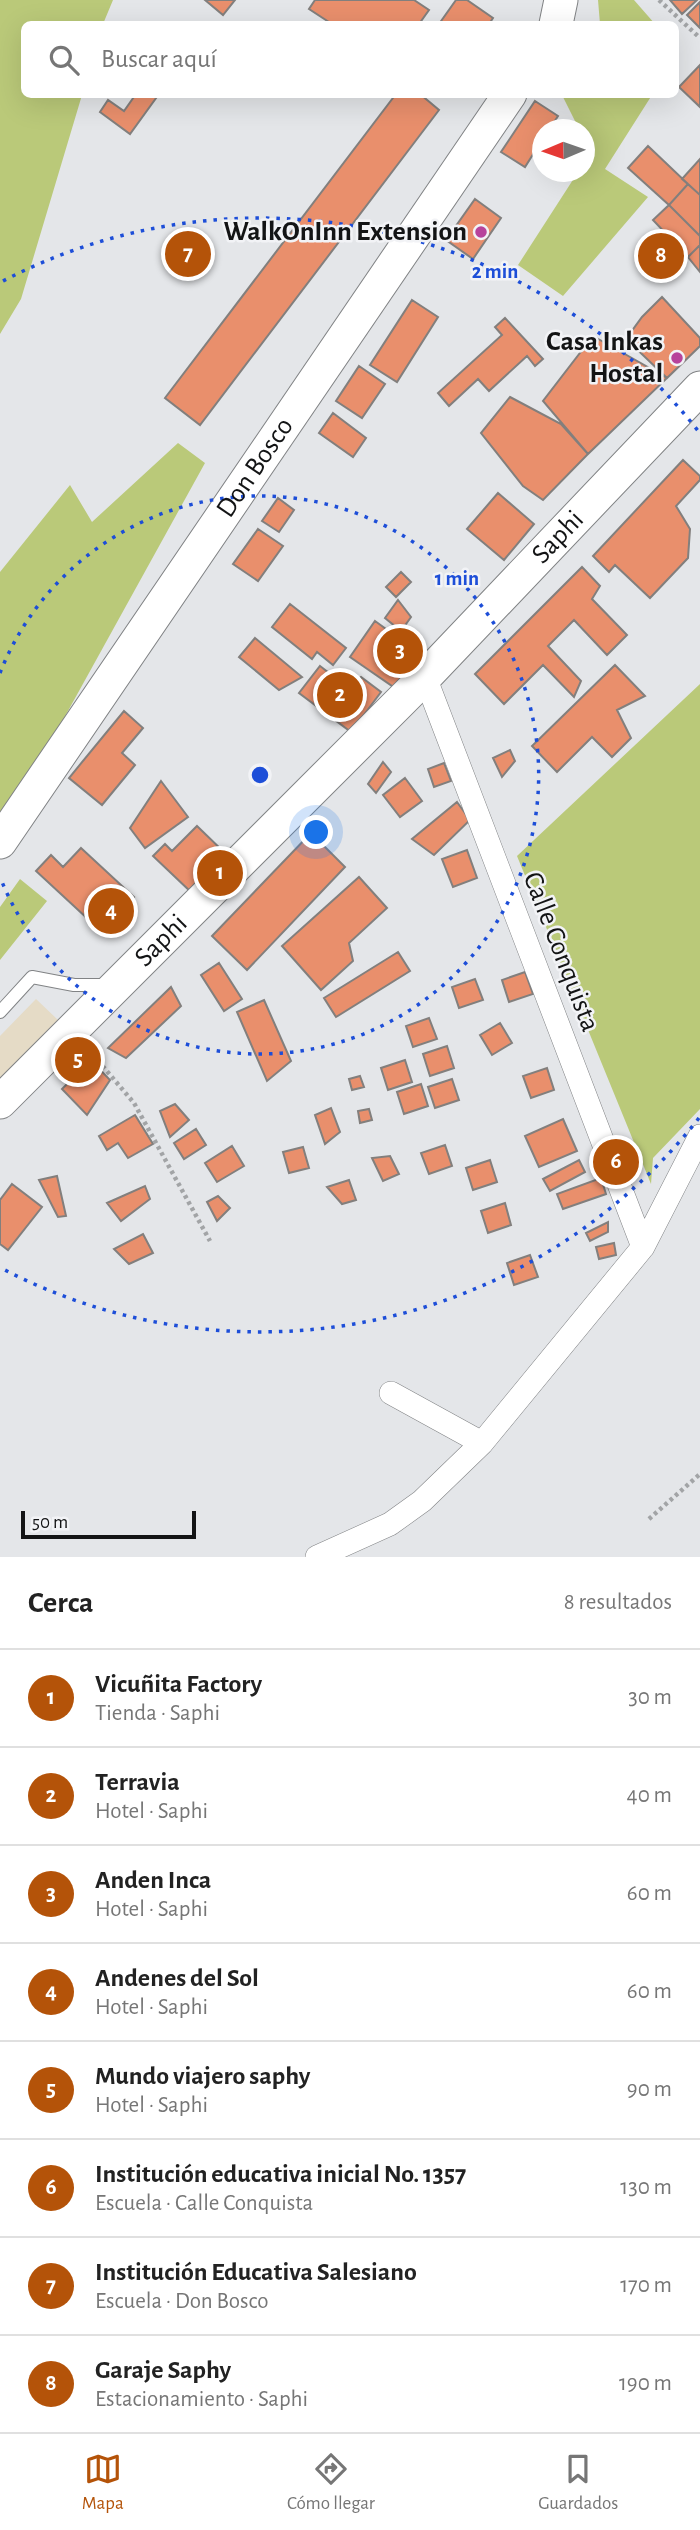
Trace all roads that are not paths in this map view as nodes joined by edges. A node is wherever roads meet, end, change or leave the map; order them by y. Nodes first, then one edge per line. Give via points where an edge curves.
1 (561, 0) edge
2 (557, 21) edge
3 (507, 98) edge
4 (700, 388) edge
5 (425, 677) junction
6 (0, 842) edge
7 (116, 984) junction
8 (0, 1012) edge
9 (0, 1102) edge
10 (700, 1136) edge
11 (643, 1247) junction
12 (391, 1393) dead end
13 (482, 1443) junction
14 (317, 1557) edge

1 - 2 street
3 - 6 street, Don Bosco
4 - 5 street, Saphi
5 - 7 street, Saphi
5 - 11 street, Calle Conquista
7 - 8 lane via 74,985 32,977
7 - 9 street, Saphi
10 - 11 street
11 - 13 street
12 - 13 street
13 - 14 street via 422,1501 390,1524

